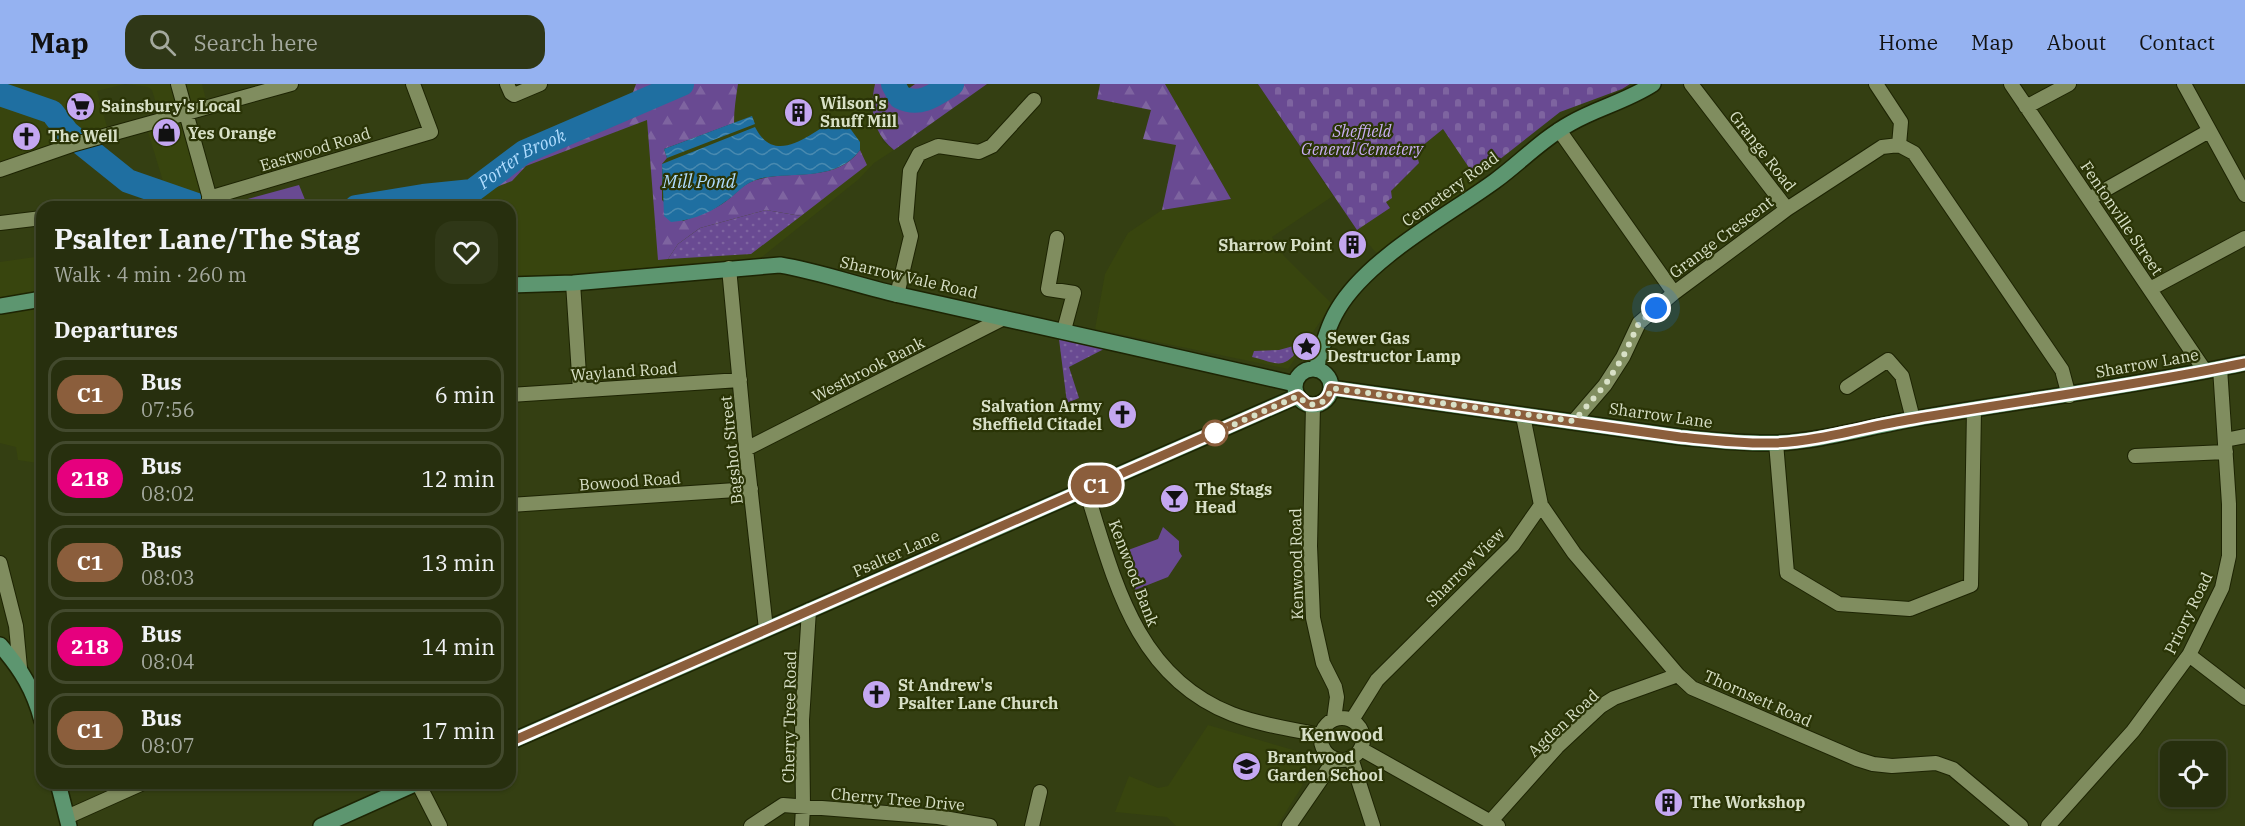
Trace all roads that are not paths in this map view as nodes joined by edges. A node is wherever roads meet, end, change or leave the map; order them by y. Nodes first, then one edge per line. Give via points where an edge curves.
1 (178, 84) edge
2 (291, 84) edge
3 (414, 84) edge
4 (507, 84) edge
5 (540, 84) edge
6 (1653, 84) edge
7 (1691, 84) edge
8 (1876, 84) edge
9 (2011, 84) edge
10 (2069, 84) edge
11 (2184, 84) edge
12 (1034, 100) dead end
13 (2026, 107) junction
14 (186, 114) junction
15 (1559, 129) junction
16 (2209, 131) junction
17 (1899, 145) junction
18 (0, 170) edge
19 (2245, 195) edge
20 (2089, 199) junction
21 (210, 201) edge
22 (213, 201) edge
23 (1787, 209) junction
24 (36, 219) edge
25 (0, 223) edge
26 (1057, 238) dead end
27 (2245, 238) edge
28 (729, 268) junction
29 (573, 283) junction
30 (516, 285) edge
31 (2150, 289) junction
32 (1674, 293) junction
33 (897, 295) junction
34 (36, 300) edge
35 (0, 306) edge
36 (1004, 318) junction
37 (1064, 330) junction
38 (2245, 363) edge
39 (2220, 368) junction
40 (1316, 369) junction
41 (2205, 371) junction
42 (740, 380) junction
43 (1847, 387) dead end
44 (1331, 388) junction
45 (580, 390) junction
46 (1296, 390) junction
47 (516, 395) edge
48 (2069, 396) junction
49 (1313, 405) junction
50 (1974, 410) junction
51 (1523, 416) junction
52 (1913, 419) junction
53 (1574, 421) junction
54 (2245, 436) edge
55 (1776, 443) junction
56 (2225, 446) junction
57 (746, 449) junction
58 (2135, 456) dead end
59 (751, 489) junction
60 (1086, 490) junction
61 (516, 505) edge
62 (1541, 505) junction
63 (0, 563) edge
64 (809, 610) junction
65 (766, 629) junction
66 (0, 645) edge
67 (2189, 655) junction
68 (20, 668) junction
69 (1678, 675) junction
70 (2245, 698) edge
71 (36, 703) edge
72 (1334, 719) junction
73 (1352, 720) junction
74 (1321, 735) junction
75 (516, 739) edge
76 (1356, 754) junction
77 (1335, 759) junction
78 (60, 789) edge
79 (131, 789) edge
80 (404, 789) edge
81 (421, 789) edge
82 (1040, 792) dead end
83 (803, 807) junction
84 (68, 822) edge
85 (1494, 824) edge
86 (321, 826) edge
87 (440, 826) edge
88 (751, 826) edge
89 (802, 826) edge
90 (990, 826) edge
91 (1032, 826) edge
92 (1289, 826) edge
93 (1372, 826) edge
94 (2021, 826) edge
95 (2048, 826) edge

1 - 14 street
2 - 14 street
3 - 22 street, Eastwood Road via 431,132
4 - 5 street via 514,95
6 - 15 street, Cemetery Road
7 - 23 street, Grange Road
8 - 17 street via 1901,122
9 - 13 street, Fentonville Street
10 - 13 street
11 - 16 street
12 - 33 street via 992,146 980,152 938,146 919,154 910,171 906,219 911,236
13 - 20 street, Fentonville Street
14 - 18 street via 81,142
14 - 21 street
15 - 32 street
15 - 40 street, Cemetery Road via 1363,278 1337,310
16 - 19 street
16 - 20 street
17 - 23 street, Grange Crescent via 1882,147
17 - 48 street via 1914,153 2062,370
20 - 31 street, Fentonville Street
23 - 32 street, Grange Crescent
24 - 25 street
26 - 37 street via 1048,289 1074,293
27 - 31 street
28 - 29 street, Sharrow Vale Road
28 - 33 street, Sharrow Vale Road via 780,265
28 - 42 street, Bagshot Street
29 - 30 street, Sharrow Vale Road
29 - 45 street
31 - 41 street, Fentonville Street
32 - 53 street, Grange Crescent via 1639,323 1605,385
33 - 36 street, Sharrow Vale Road
34 - 35 street
36 - 37 street, Sharrow Vale Road
36 - 57 street, Westbrook Bank
37 - 46 street, Sharrow Vale Road
38 - 39 street, Sharrow Lane
39 - 41 street, Sharrow Lane
39 - 56 street, Priory Road
40 - 44 street via 1327,376
40 - 46 street via 1300,374
41 - 48 street, Sharrow Lane
42 - 45 street, Wayland Road
42 - 57 street, Bagshot Street
43 - 52 street via 1888,360 1902,376
44 - 49 street via 1326,400
44 - 51 street, Sharrow Lane
45 - 47 street, Wayland Road
46 - 49 street via 1307,404
46 - 60 street, Psalter Lane
48 - 50 street, Sharrow Lane
49 - 72 street, Kenwood Road via 1313,618 1323,663 1335,687
50 - 52 street, Sharrow Lane
50 - 55 street via 1971,585 1910,609 1839,604 1786,573
51 - 53 street, Sharrow Lane
51 - 62 street
52 - 55 street, Sharrow Lane
53 - 55 street, Sharrow Lane via 1726,442
54 - 56 street
56 - 58 street
56 - 67 street, Priory Road via 2229,504 2227,573
57 - 59 street, Bagshot Street
59 - 61 street, Bowood Road
59 - 65 street, Bagshot Street
60 - 64 street, Psalter Lane
60 - 74 street, Kenwood Bank via 1108,561 1135,627 1167,672 1198,697 1232,714
62 - 69 street, Thornsett Road via 1574,553
62 - 73 street, Sharrow View via 1513,545 1377,680
63 - 68 street via 16,626
64 - 65 street, Psalter Lane
64 - 83 street, Cherry Tree Road via 802,720
65 - 75 street, Psalter Lane
66 - 68 street
67 - 70 street
67 - 95 street, Priory Road via 2133,731
68 - 71 street
69 - 85 street, Agden Road via 1601,706 1557,747
69 - 94 street, Thornsett Road via 1706,695 1857,759 1892,766 1936,763 1953,769
72 - 73 street
72 - 74 street via 1325,725
73 - 76 street via 1363,735
74 - 77 street via 1324,750
76 - 77 street
76 - 85 street
76 - 93 street
77 - 92 street
78 - 84 street
79 - 84 street
80 - 86 street
81 - 87 street
82 - 91 street
83 - 88 street, Cherry Tree Drive via 783,805
83 - 89 street, Cherry Tree Road
83 - 90 street, Cherry Tree Drive via 938,817

